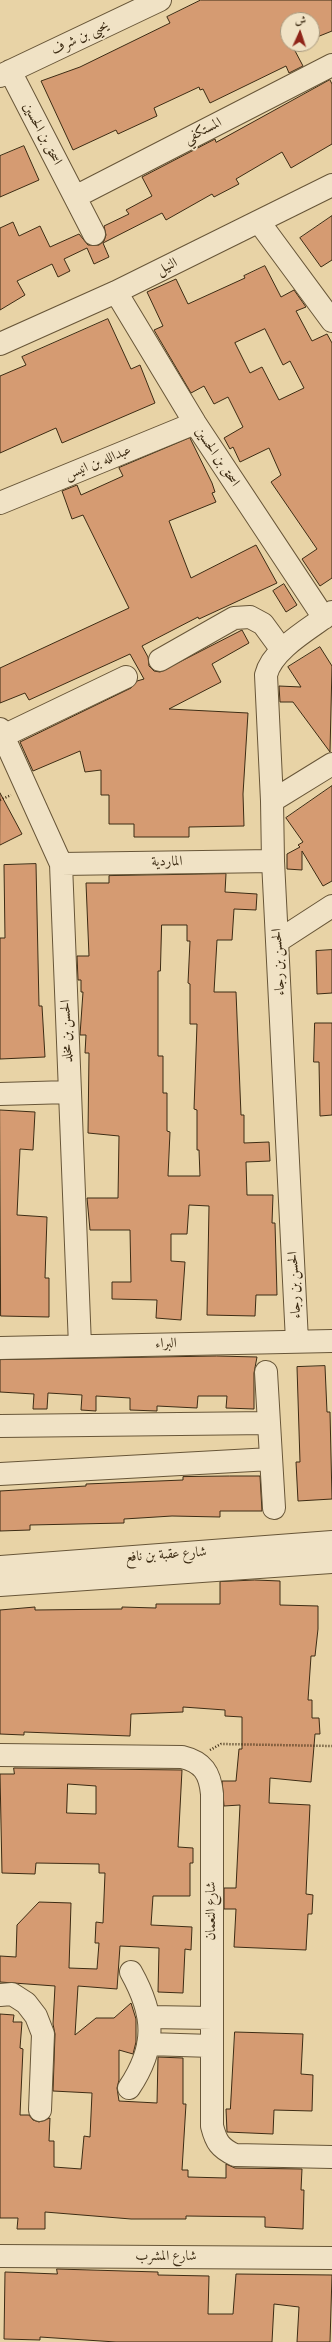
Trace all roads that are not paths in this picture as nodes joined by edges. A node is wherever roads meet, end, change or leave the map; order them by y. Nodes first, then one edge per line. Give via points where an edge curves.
1 (145, 3) edge
2 (332, 65) edge
3 (5, 73) edge
4 (332, 185) edge
5 (75, 197) junction
6 (258, 222) junction
7 (94, 234) dead end
8 (116, 292) junction
9 (332, 321) edge
10 (0, 344) edge
11 (195, 424) junction
12 (0, 503) edge
13 (328, 615) edge
14 (282, 650) junction
15 (160, 660) dead end
16 (126, 677) dead end
17 (2, 733) edge
18 (332, 764) edge
19 (272, 801) junction
20 (273, 861) junction
21 (61, 864) junction
22 (332, 906) edge
23 (278, 941) junction
24 (70, 1092) junction
25 (0, 1094) edge
26 (332, 1341) edge
27 (297, 1342) junction
28 (80, 1346) junction
29 (0, 1348) edge
30 (266, 1372) dead end
31 (269, 1423) junction
32 (0, 1426) edge
33 (271, 1459) junction
34 (0, 1474) edge
35 (274, 1508) dead end
36 (332, 1542) edge
37 (332, 1562) edge
38 (0, 1567) edge
39 (0, 1585) edge
40 (0, 1755) edge
41 (131, 1972) dead end
42 (0, 1995) edge
43 (150, 2017) junction
44 (212, 2018) junction
45 (148, 2044) junction
46 (212, 2046) junction
47 (129, 2088) dead end
48 (40, 2110) dead end
49 (332, 2157) edge
50 (0, 2256) edge
51 (332, 2258) edge

1 - 3 street, يحيى بن شرف
2 - 5 street, المستكفي
3 - 5 street, اسحق بن الحسين
4 - 6 street, النيل
5 - 7 street, اسحق بن الحسين
6 - 8 street, النيل
6 - 9 street
8 - 10 street, النيل
8 - 11 street, اسحق بن الحسين
11 - 12 street, عبدالله بن انيس
11 - 13 street, اسحق بن الحسين
13 - 14 street, الحسن بن رجاء
14 - 15 street via 263,624 250,617 234,618
14 - 19 street, الحسن بن رجاء via 270,663 266,675
16 - 17 street
17 - 21 street, الحسن بن مخلد
18 - 19 street
19 - 20 street, الحسن بن رجاء
20 - 21 street, الماردية
20 - 23 street, الحسن بن رجاء
21 - 24 street, الحسن بن مخلد
22 - 23 street
23 - 27 street, الحسن بن رجاء
24 - 25 street
24 - 28 street, الحسن بن مخلد
26 - 27 street, البراء
27 - 28 street, البراء
28 - 29 street, البراء
30 - 31 street
31 - 32 street
31 - 33 street
33 - 34 street
33 - 35 street
36 - 38 street, شارع عقبة بن نافع
37 - 39 street, شارع عقبة بن نافع
40 - 44 street, شارع النعمان via 182,1757 194,1760 203,1767 210,1779 212,1794
41 - 43 street
42 - 48 street via 12,1994 26,2003 36,2016 43,2034
43 - 44 street
43 - 45 street
44 - 46 street, شارع النعمان
45 - 46 street
45 - 47 street via 141,2070
46 - 49 street, شارع النعمان via 212,2126 215,2139 223,2149 235,2155
50 - 51 street, شارع المشرب

